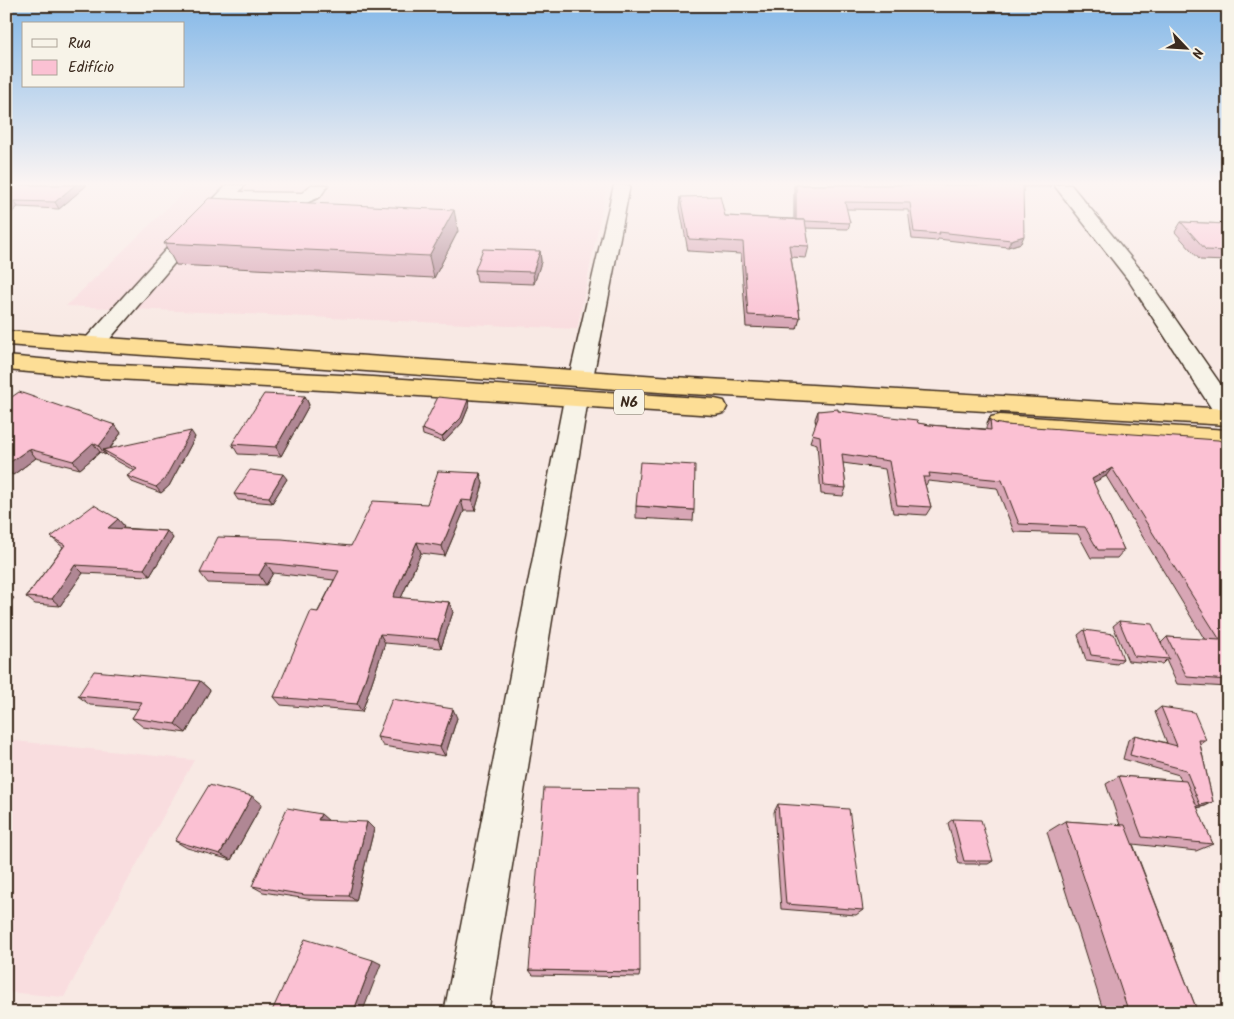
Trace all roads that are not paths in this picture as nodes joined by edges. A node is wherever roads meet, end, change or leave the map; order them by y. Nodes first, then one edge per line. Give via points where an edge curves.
1 (191, 233) edge
2 (612, 233) edge
3 (1100, 233) edge
4 (6, 338) edge
5 (94, 343) junction
6 (6, 362) edge
7 (579, 389) junction
8 (1228, 416) edge
9 (1228, 439) edge
10 (466, 1013) edge

1 - 5 street
2 - 7 street
3 - 8 street via 1137,278
4 - 5 highway, N6
5 - 7 highway, N6
6 - 7 highway, N6 via 97,371 341,383
7 - 8 highway, N6 via 683,386
7 - 9 highway, N6
7 - 10 street

